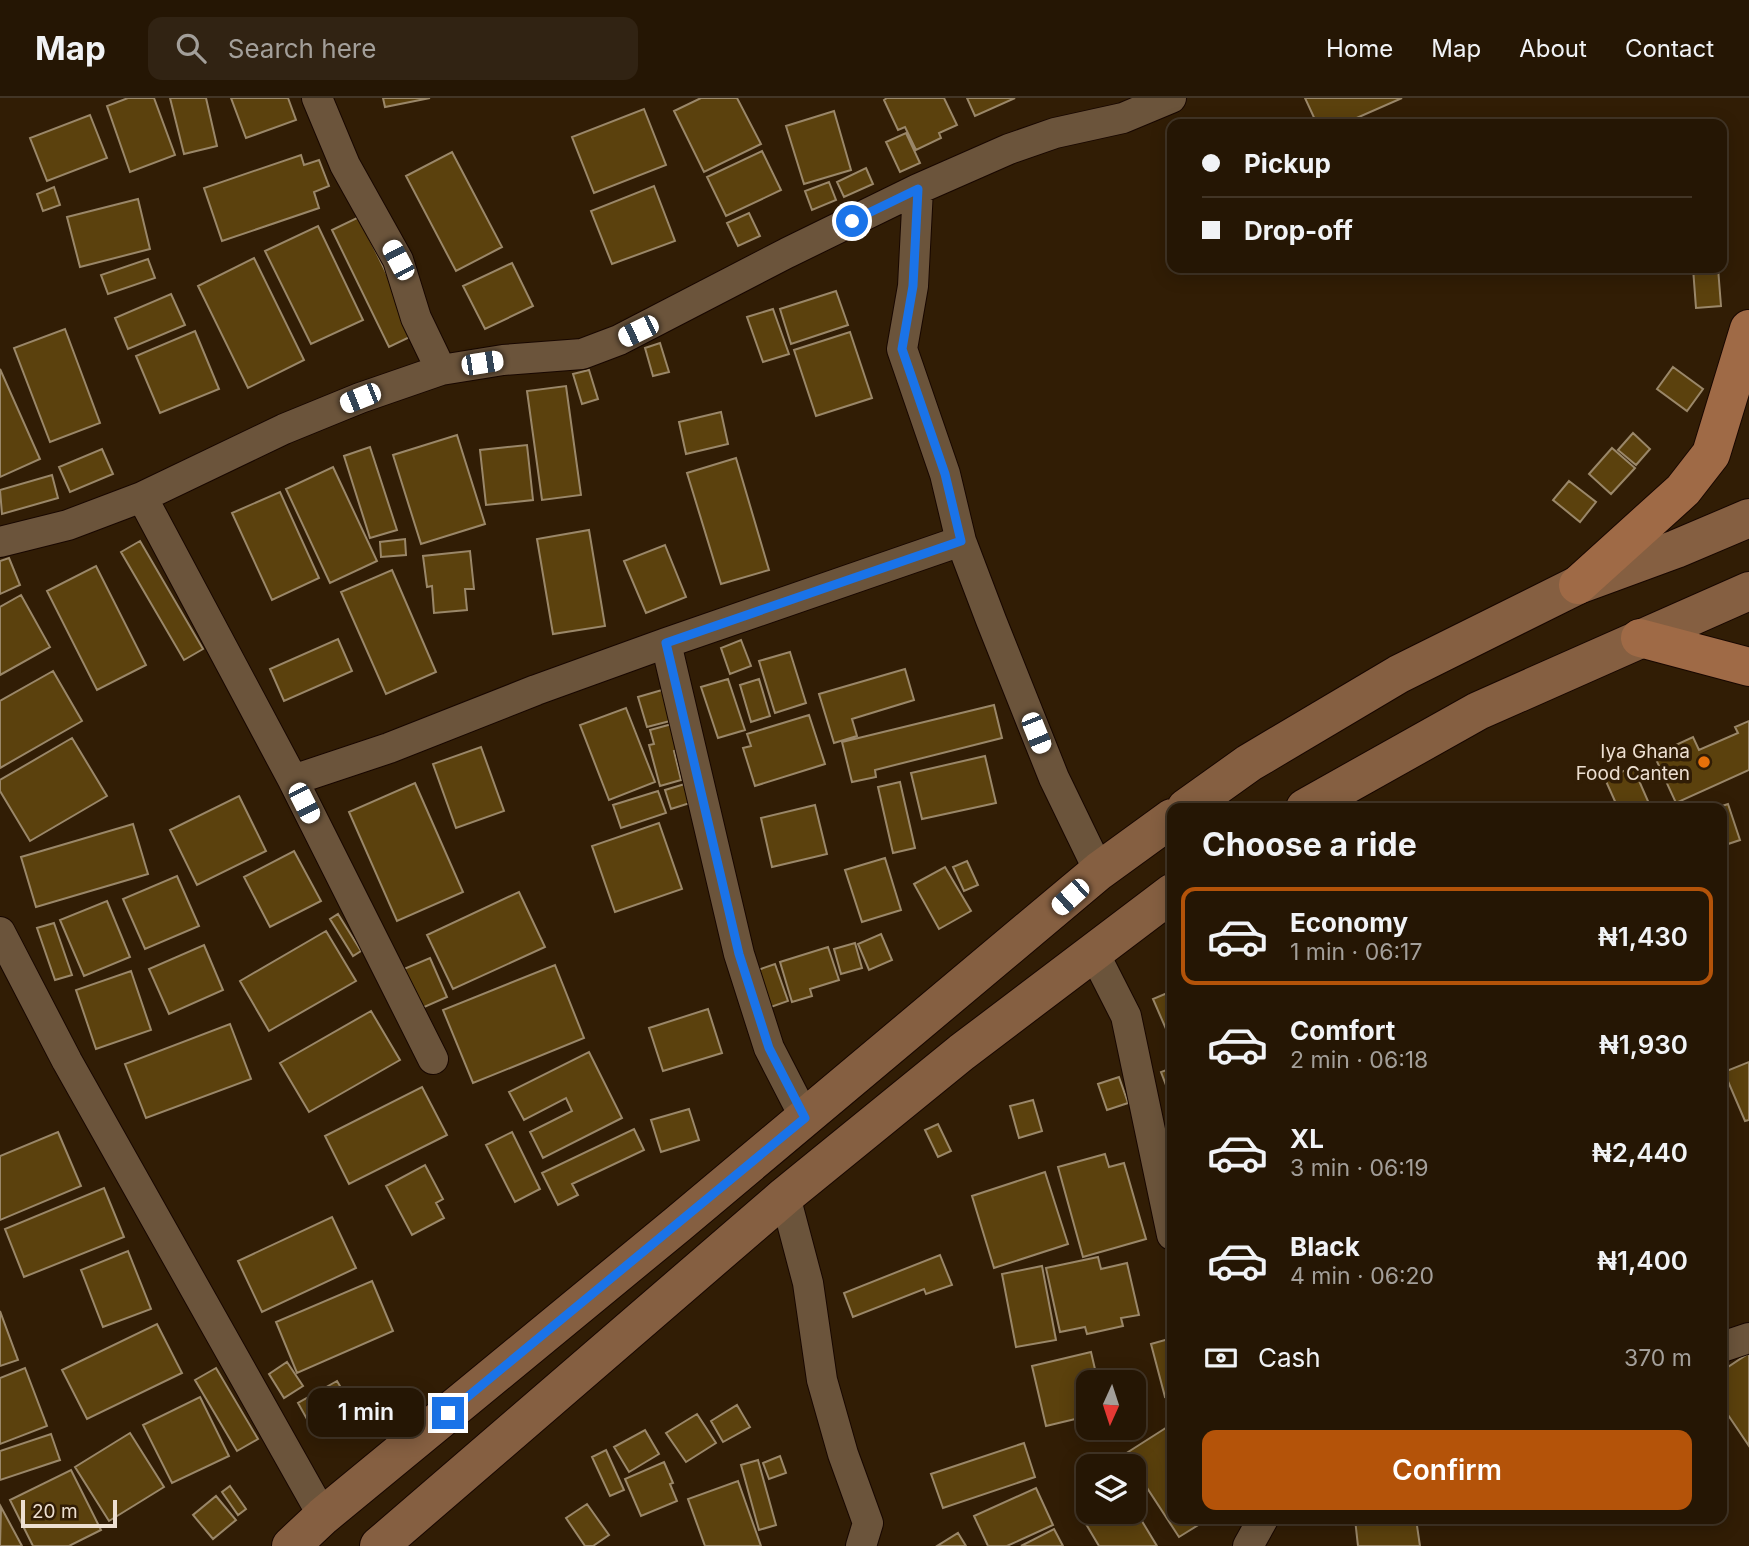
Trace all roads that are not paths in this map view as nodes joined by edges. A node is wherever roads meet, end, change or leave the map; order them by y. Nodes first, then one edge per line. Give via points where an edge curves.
1 (317, 98) edge
2 (1171, 98) edge
3 (918, 189) junction
4 (1749, 329) edge
5 (440, 370) junction
6 (142, 497) junction
7 (1749, 518) edge
8 (961, 541) junction
9 (0, 542) edge
10 (1578, 585) junction
11 (1749, 591) edge
12 (1640, 638) junction
13 (666, 643) junction
14 (1749, 667) edge
15 (293, 780) junction
16 (1193, 803) edge
17 (1315, 803) edge
18 (1167, 822) edge
19 (1100, 871) junction
20 (1167, 897) edge
21 (0, 932) edge
22 (1094, 953) junction
23 (433, 1059) dead end
24 (805, 1118) junction
25 (785, 1196) junction
26 (1167, 1211) edge
27 (1749, 1338) edge
28 (1727, 1345) edge
29 (323, 1516) junction
30 (1260, 1524) edge
31 (291, 1546) edge
32 (379, 1546) edge
33 (861, 1546) edge
34 (1248, 1546) edge

1 - 5 street via 345,165 398,260 416,318
2 - 3 street via 1123,118 1009,149
3 - 5 street via 619,340 582,354
3 - 8 street via 913,286 902,349 945,474
4 - 10 main road via 1710,454 1683,490
5 - 6 street via 284,429
6 - 9 street via 68,525
6 - 15 street
7 - 10 main road
8 - 13 street
8 - 19 street via 1054,778
10 - 16 main road via 1399,674 1249,763
11 - 12 main road
12 - 14 main road
12 - 17 main road via 1478,711
13 - 15 street
13 - 24 street via 739,954 769,1048
15 - 23 street
18 - 19 main road
19 - 24 main road
20 - 22 main road
21 - 29 street via 67,1061
22 - 25 main road via 962,1052
22 - 26 street via 1126,1016
24 - 29 main road
25 - 32 main road
25 - 33 street via 808,1283 822,1380 867,1523
27 - 28 street
29 - 31 main road
30 - 34 street

